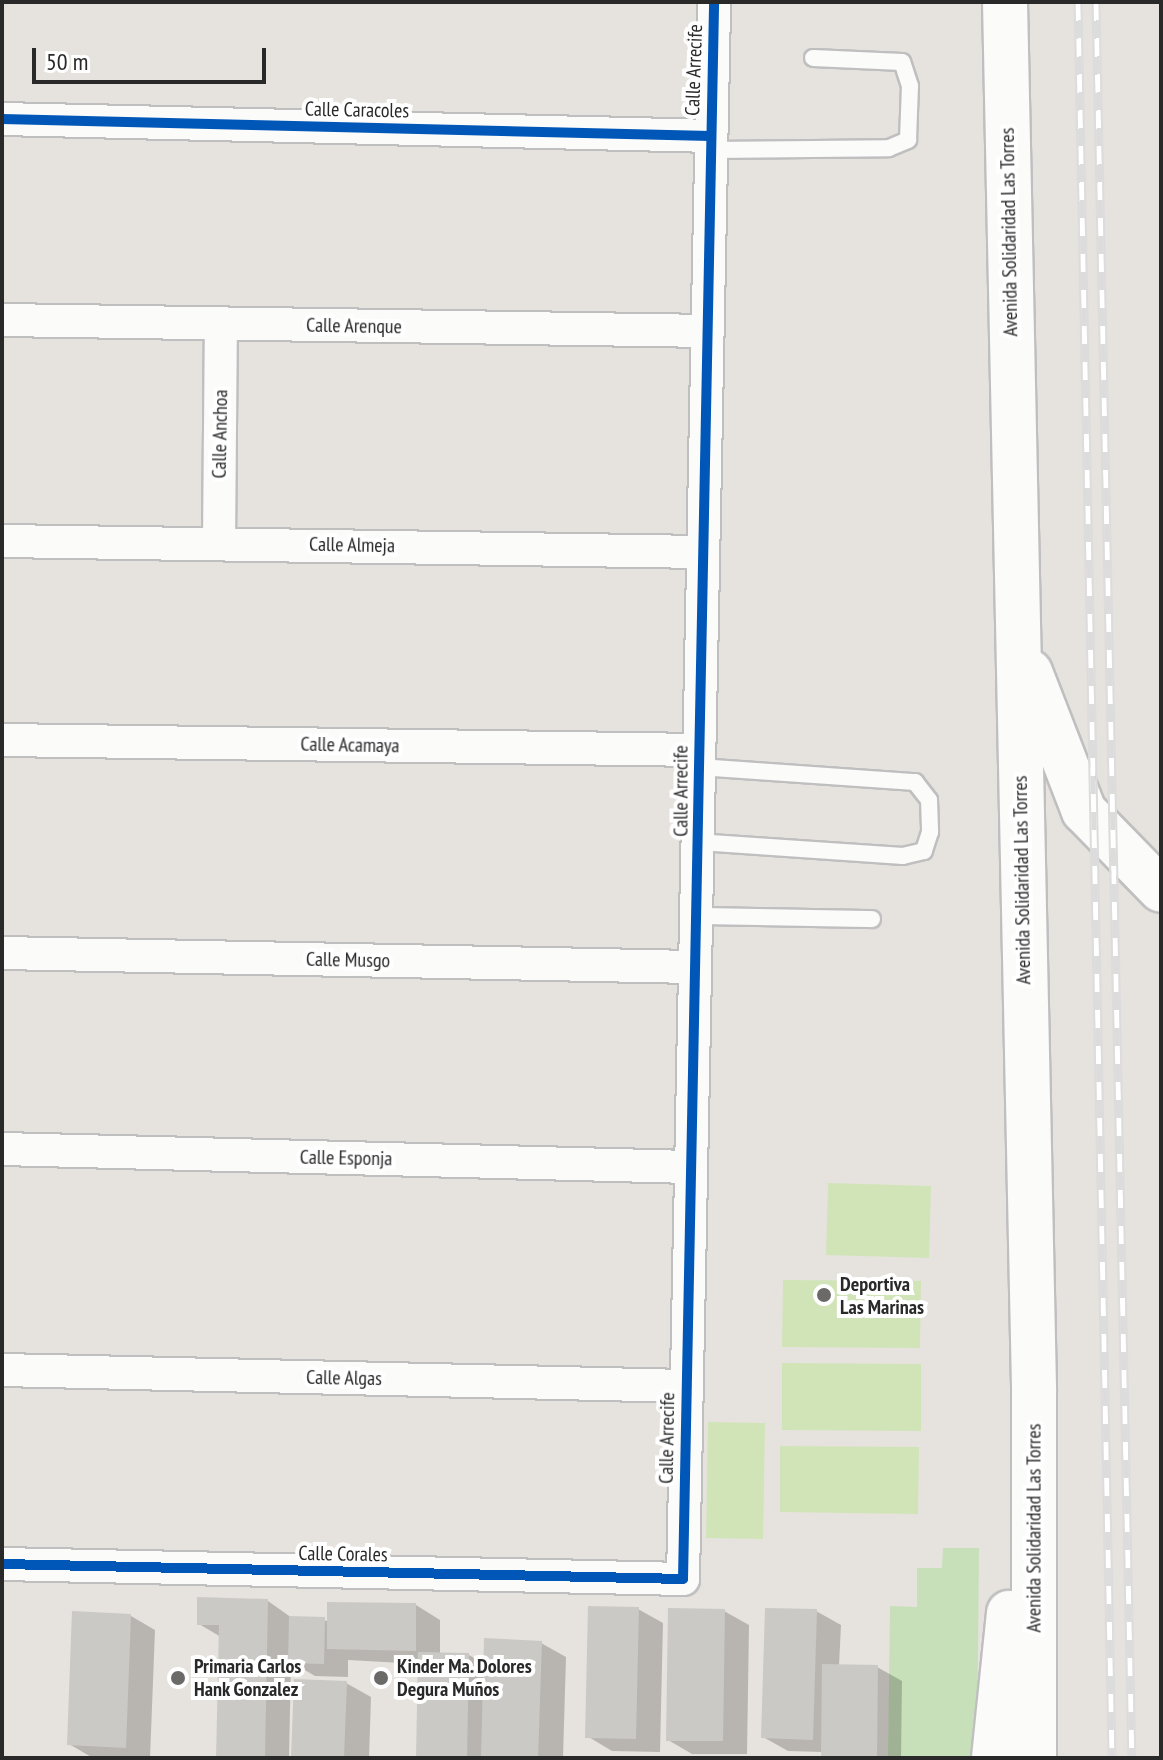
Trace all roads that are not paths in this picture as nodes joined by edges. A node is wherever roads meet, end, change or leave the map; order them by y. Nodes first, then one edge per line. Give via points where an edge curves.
1 (714, 2) edge
2 (1005, 2) edge
3 (813, 58) dead end
4 (2, 119) edge
5 (711, 143) junction
6 (2, 320) edge
7 (221, 325) junction
8 (707, 331) junction
9 (2, 541) edge
10 (219, 543) junction
11 (702, 552) junction
12 (1016, 632) junction
13 (2, 740) edge
14 (699, 758) junction
15 (699, 842) junction
16 (1161, 890) edge
17 (697, 916) junction
18 (872, 919) dead end
19 (2, 953) edge
20 (695, 967) junction
21 (2, 1149) edge
22 (691, 1167) junction
23 (2, 1370) edge
24 (686, 1386) junction
25 (1034, 1392) junction
26 (2, 1564) edge
27 (683, 1579) joint
28 (994, 1758) edge
29 (1034, 1758) edge

1 - 5 street, Calle Arrecife
2 - 12 main road, Avenida Solidaridad Las Torres
3 - 5 lane via 902,62 910,86 908,140 889,148
4 - 5 street, Calle Caracoles
5 - 8 street, Calle Arrecife
6 - 7 street, Calle Arenque
7 - 8 street, Calle Arenque
7 - 10 street, Calle Anchoa
8 - 11 street, Calle Arrecife
9 - 10 street, Calle Almeja
10 - 11 street, Calle Almeja
11 - 14 street, Calle Arrecife
12 - 16 main road via 1084,811
12 - 25 main road, Avenida Solidaridad Las Torres
13 - 14 street, Calle Acamaya
14 - 15 street, Calle Arrecife
14 - 15 lane via 915,782 929,800 930,832 924,851 903,856
15 - 17 street, Calle Arrecife
17 - 18 lane
17 - 20 street, Calle Arrecife
19 - 20 street, Calle Musgo
20 - 22 street, Calle Arrecife
21 - 22 street, Calle Esponja
22 - 24 street, Calle Arrecife
23 - 24 street, Calle Algas
24 - 27 street, Calle Arrecife
25 - 28 main road
25 - 29 main road, Avenida Solidaridad Las Torres
26 - 27 street, Calle Corales

